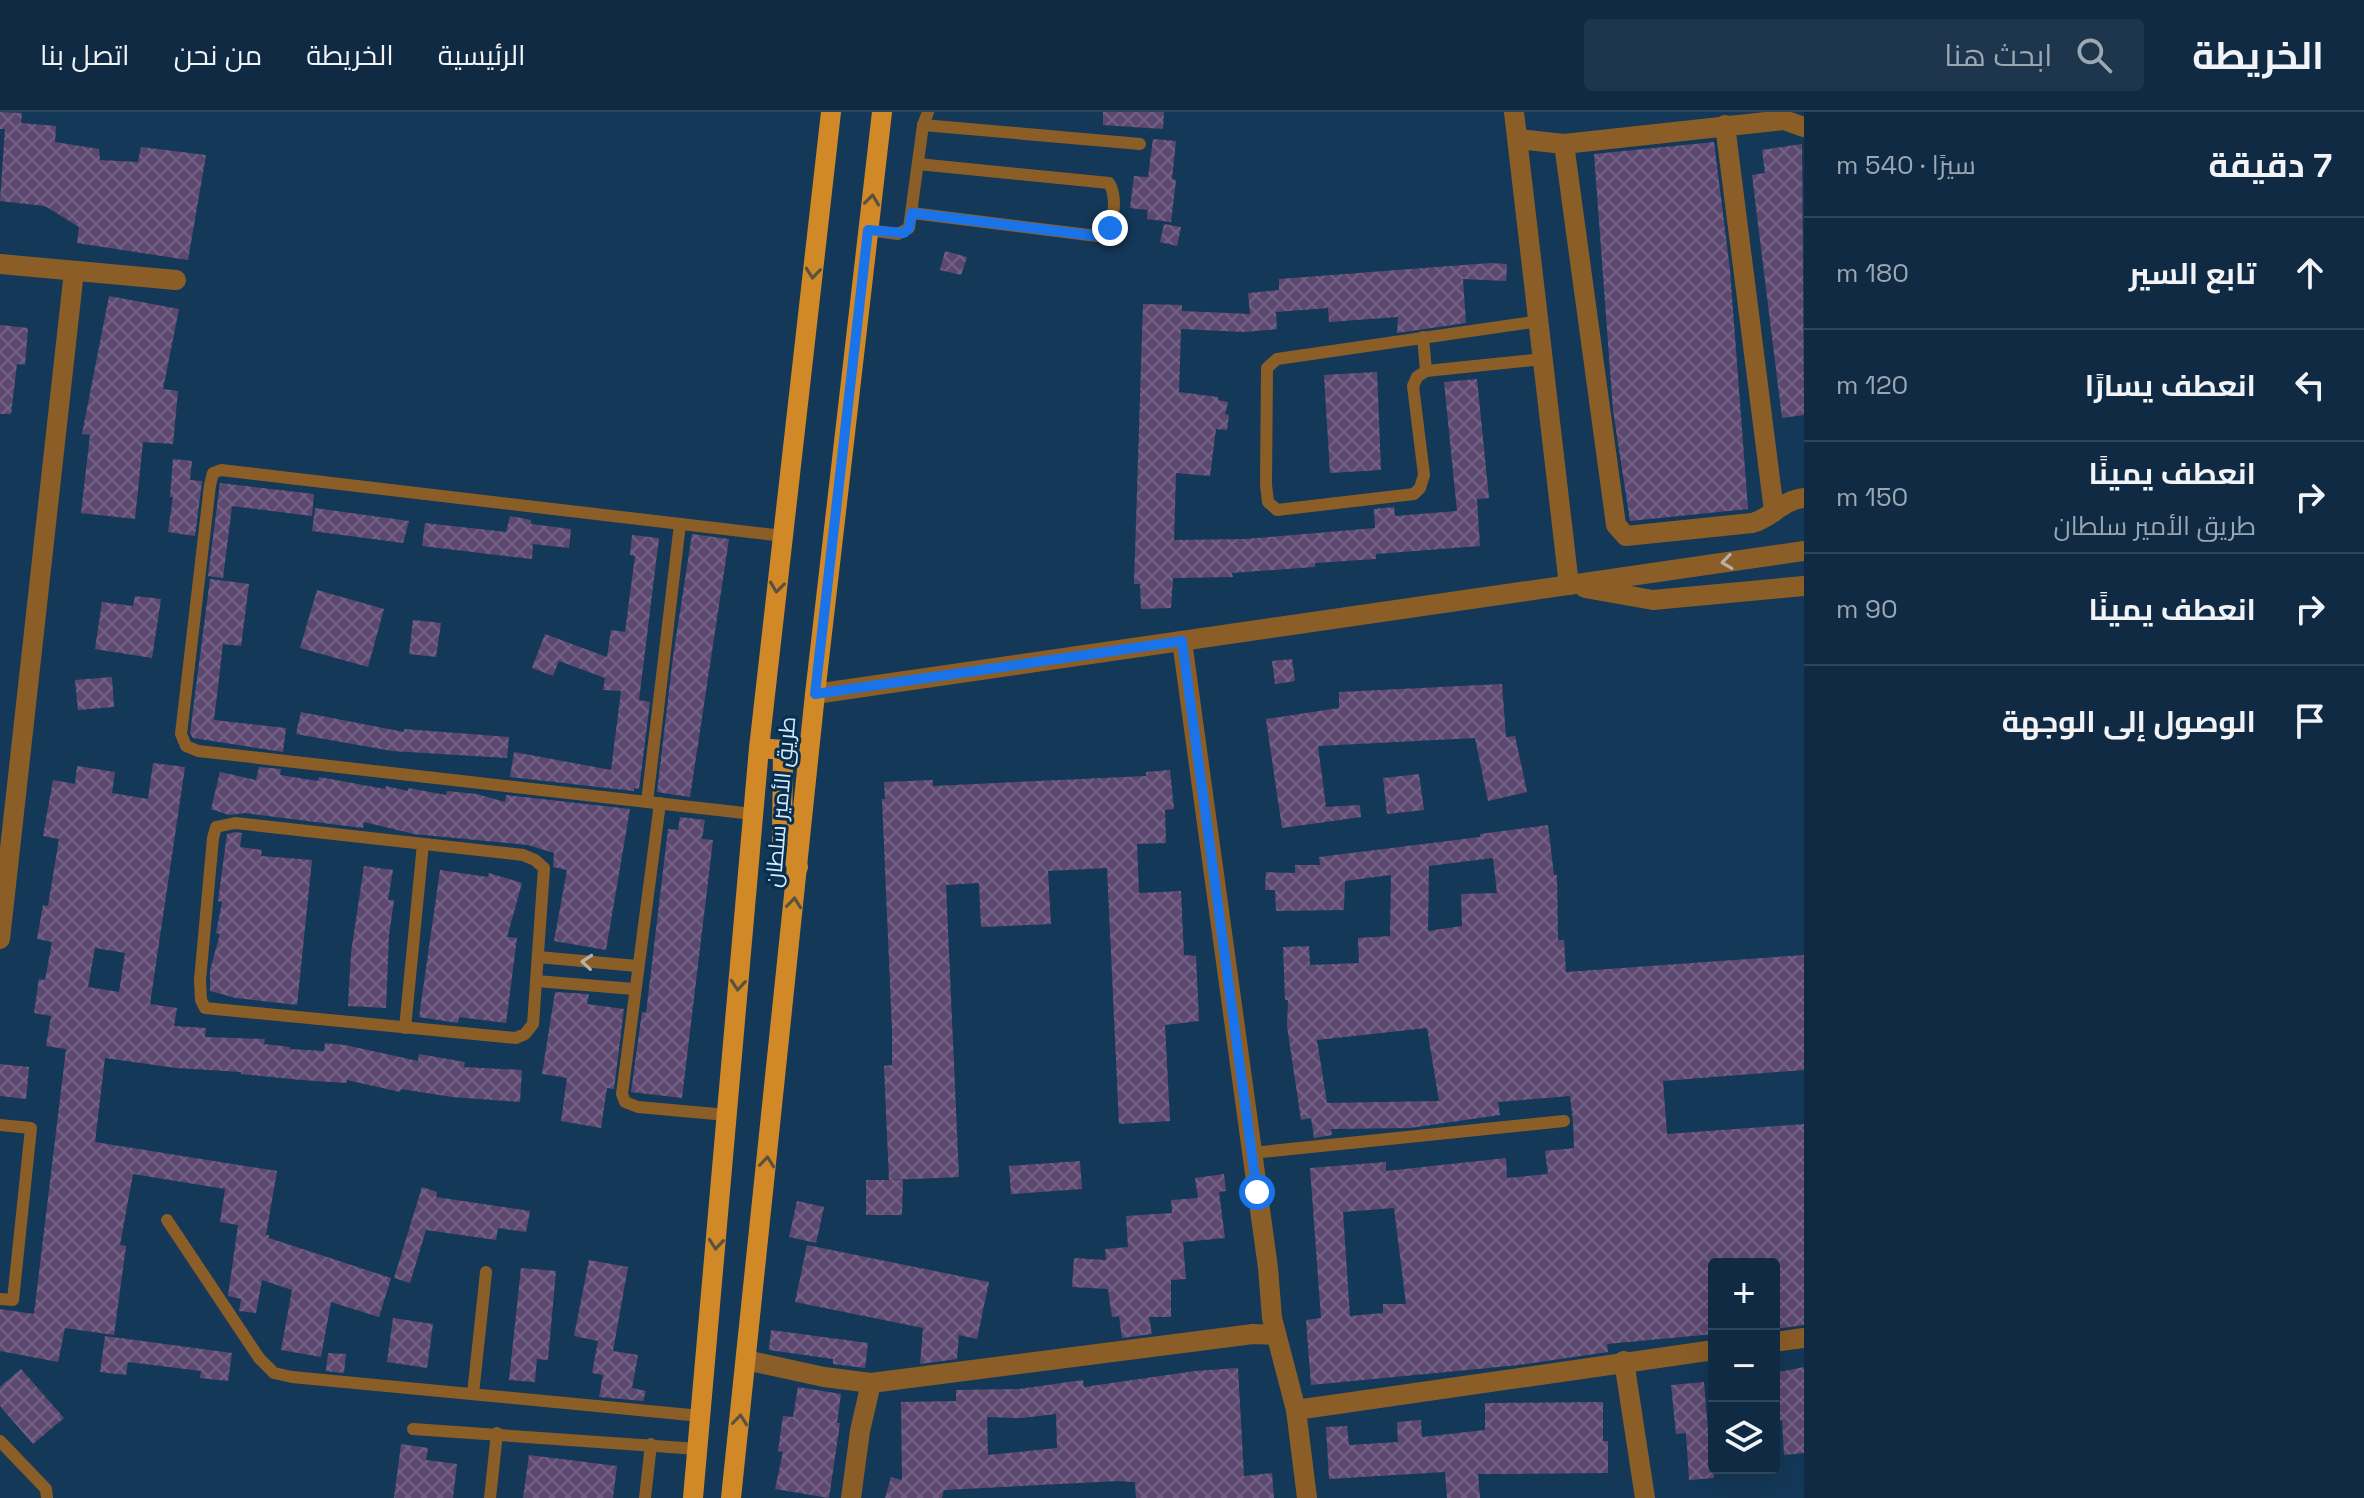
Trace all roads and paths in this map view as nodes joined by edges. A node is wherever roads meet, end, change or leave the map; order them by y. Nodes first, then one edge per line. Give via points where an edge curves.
1 (831, 112) edge
2 (882, 112) edge
3 (928, 112) edge
4 (1514, 112) edge
5 (923, 125) junction
6 (1725, 125) junction
7 (1804, 127) edge
8 (1518, 139) junction
9 (1140, 144) dead end
10 (1564, 144) junction
11 (918, 164) junction
12 (912, 213) junction
13 (868, 230) junction
14 (0, 264) edge
15 (74, 271) junction
16 (176, 280) dead end
17 (1540, 321) junction
18 (1423, 337) junction
19 (1544, 359) junction
20 (1426, 371) junction
21 (1804, 498) edge
22 (1774, 511) junction
23 (680, 524) junction
24 (783, 536) junction
25 (1804, 551) edge
26 (1569, 585) junction
27 (1804, 586) edge
28 (1182, 641) junction
29 (815, 694) junction
30 (759, 748) junction
31 (653, 802) junction
32 (753, 814) junction
33 (423, 844) junction
34 (798, 867) junction
35 (0, 939) edge
36 (538, 957) junction
37 (637, 966) junction
38 (536, 981) junction
39 (634, 989) junction
40 (405, 1028) junction
41 (727, 1115) junction
42 (1564, 1121) dead end
43 (0, 1125) edge
44 (1252, 1153) junction
45 (167, 1220) dead end
46 (486, 1272) dead end
47 (0, 1299) edge
48 (1276, 1335) junction
49 (1804, 1338) edge
50 (1780, 1341) edge
51 (1708, 1351) edge
52 (746, 1360) junction
53 (1624, 1361) junction
54 (871, 1383) junction
55 (473, 1394) junction
56 (1296, 1410) junction
57 (701, 1416) junction
58 (413, 1429) dead end
59 (497, 1433) junction
60 (0, 1441) edge
61 (651, 1444) junction
62 (698, 1449) junction
63 (47, 1498) edge
64 (490, 1498) edge
65 (645, 1498) edge
66 (693, 1498) edge
67 (731, 1498) edge
68 (851, 1498) edge
69 (1307, 1498) edge
70 (1645, 1498) edge

1 -> 24 main road, طريق الأمير سلطان
13 -> 2 main road, طريق الأمير سلطان
3 - 5 lane
4 - 8 street
5 - 9 lane
5 - 11 lane
6 - 7 street via 1784,120
6 - 10 street
6 - 22 street
8 - 10 street
8 - 17 street
10 - 22 street via 1616,525 1626,536 1752,523
11 - 12 lane
11 - 12 lane via 1109,183 1114,194 1110,228 1097,236
12 - 13 lane via 904,233
13 - 29 main road, طريق الأمير سلطان
14 - 15 street
15 - 16 street
15 - 35 street
17 - 18 lane
17 - 19 street
18 - 20 lane
18 - 20 lane via 1277,359 1267,368 1268,502 1277,510 1414,494 1424,475 1413,386
19 - 20 lane
19 - 26 street
21 - 22 street via 1786,501
23 - 24 lane
23 - 31 lane
23 - 31 lane via 213,473 181,734 186,746 198,751
24 -> 30 main road, طريق الأمير سلطان
25 -> 26 street
26 - 27 street via 1653,600
26 - 28 street
28 - 29 street
28 - 44 street
29 - 34 main road, طريق الأمير سلطان
30 - 32 main road, طريق الأمير سلطان
30 - 34 main road via 783,750 782,841
31 - 32 lane
31 - 37 lane
32 -> 41 main road, طريق الأمير سلطان
33 - 36 lane via 523,855 544,868
33 - 40 lane
33 - 40 lane via 235,823 216,827 213,838 200,980 205,1008
52 -> 34 main road, طريق الأمير سلطان
37 -> 36 lane
36 - 38 lane
37 - 39 lane
38 - 39 lane
38 - 40 lane via 533,1024 516,1038
39 - 41 lane via 625,1102
41 -> 57 main road, طريق الأمير سلطان
42 - 44 lane
43 - 47 lane via 31,1128 13,1300
44 - 48 street
45 - 55 lane via 274,1373
46 - 55 lane
48 - 54 street
48 - 56 street
49 - 50 street
51 - 53 street
52 - 54 street
67 -> 52 main road, طريق الأمير سلطان
53 - 56 street
53 - 70 street
54 - 68 street
55 - 57 lane
56 - 69 street
57 - 62 main road, طريق الأمير سلطان
58 - 59 lane
59 - 61 lane
59 - 64 lane
60 - 63 lane via 46,1489
61 - 62 lane
61 - 65 lane
62 - 66 main road, طريق الأمير سلطان

